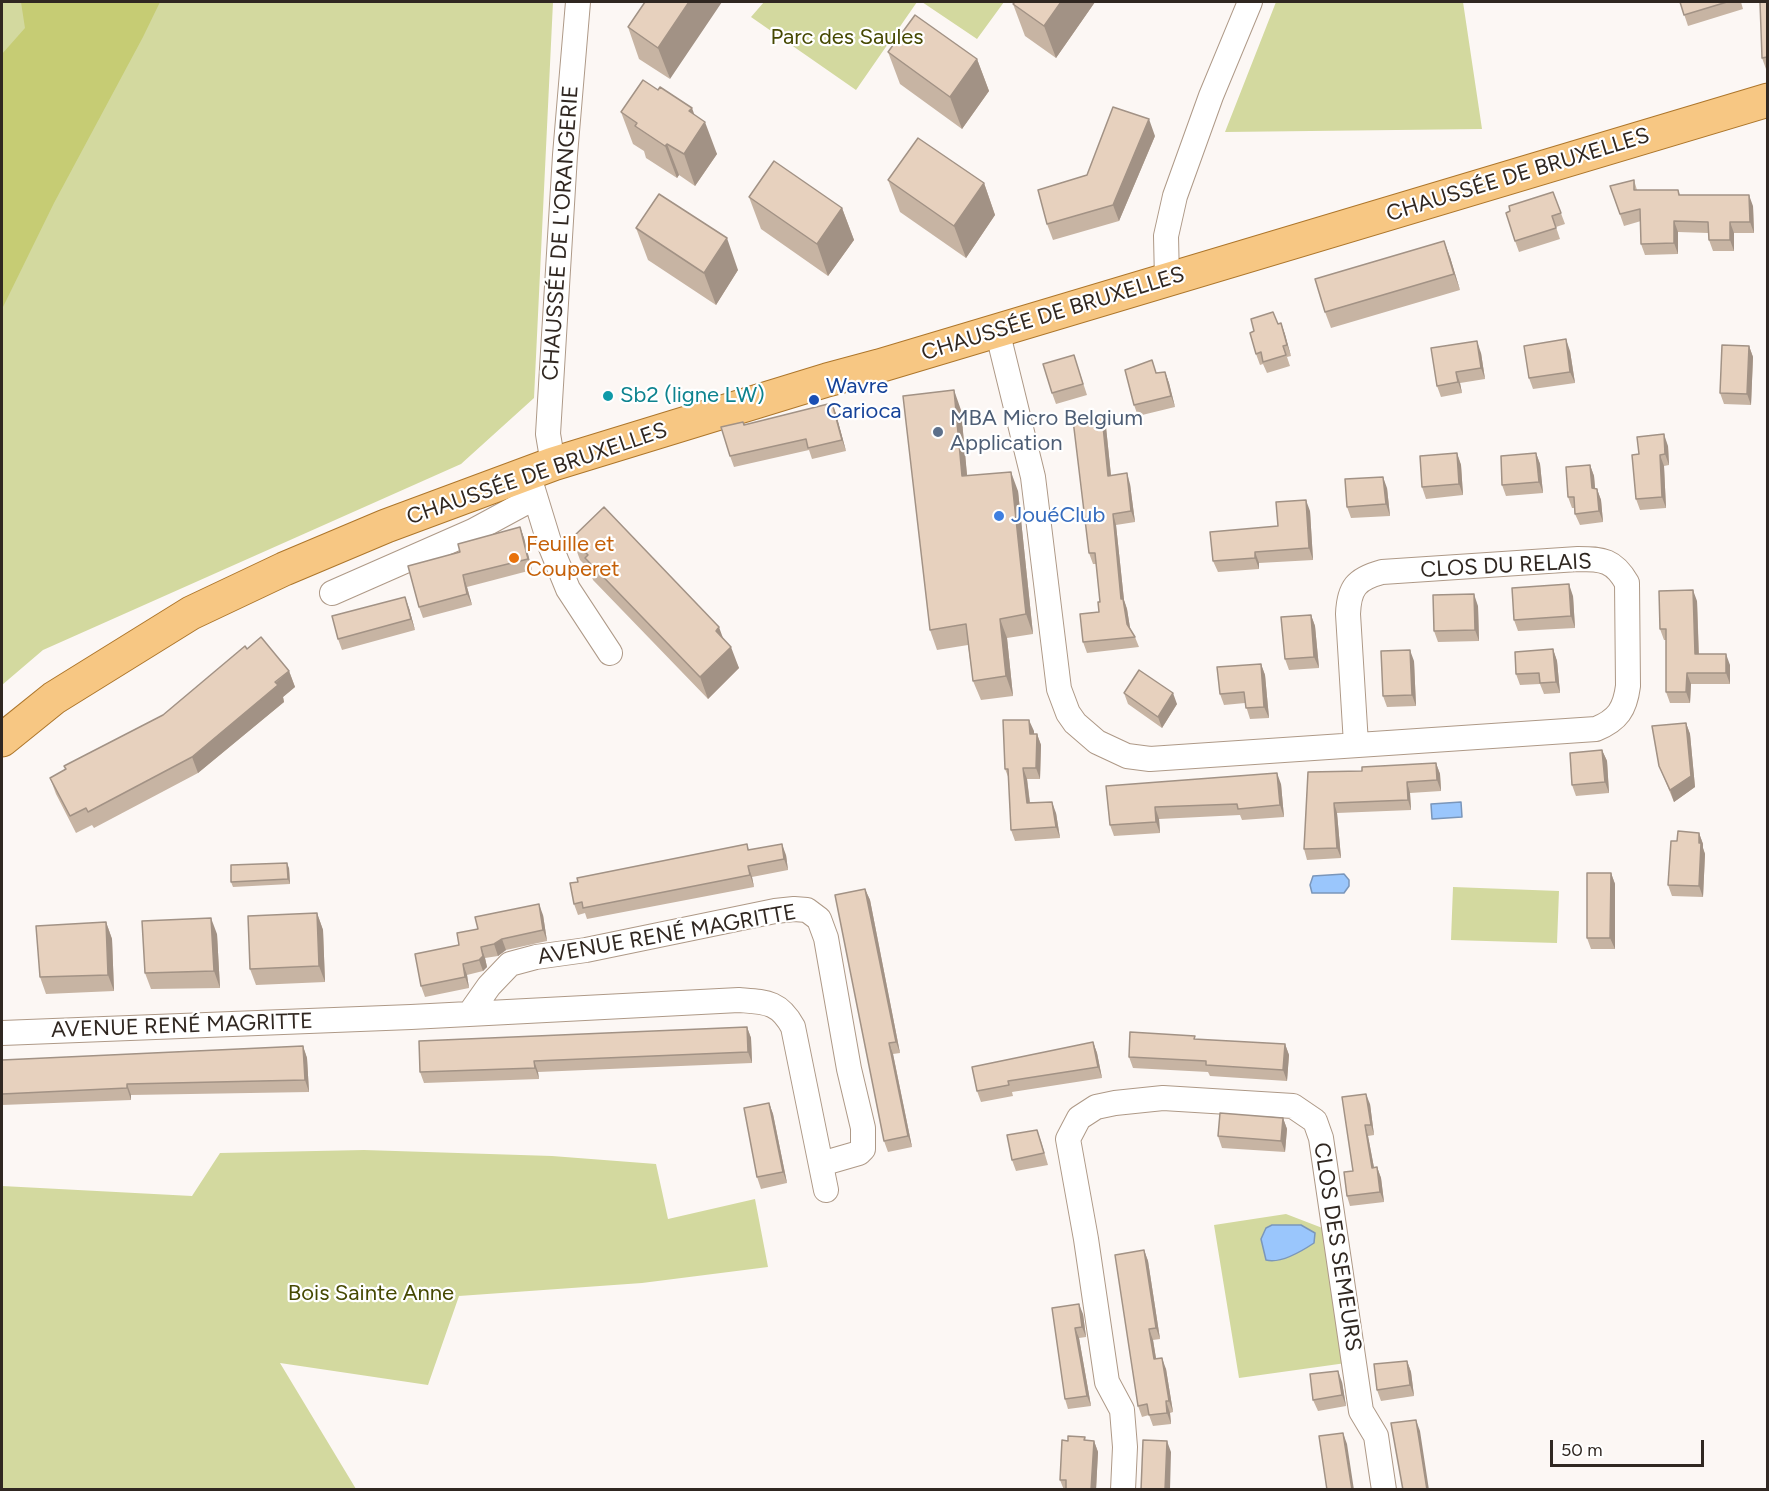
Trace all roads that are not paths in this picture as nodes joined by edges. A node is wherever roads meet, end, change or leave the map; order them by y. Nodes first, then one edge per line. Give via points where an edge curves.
1 (578, 2) edge
2 (1250, 2) edge
3 (1767, 100) edge
4 (1167, 280) junction
5 (997, 330) junction
6 (539, 478) junction
7 (332, 593) dead end
8 (610, 653) dead end
9 (2, 740) edge
10 (1356, 744) junction
11 (470, 1013) junction
12 (2, 1033) edge
13 (821, 1164) junction
14 (826, 1190) dead end
15 (1123, 1490) edge
16 (1384, 1490) edge

1 - 6 street, CHAUSSÉE DE L'ORANGERIE via 548,434
2 - 4 street via 1175,196 1166,236
3 - 4 main road, CHAUSSÉE DE BRUXELLES
4 - 5 main road, CHAUSSÉE DE BRUXELLES
5 - 6 main road, CHAUSSÉE DE BRUXELLES via 827,380
5 - 10 street, CLOS DU RELAIS via 1033,477 1059,689 1075,723 1106,747 1150,759
6 - 7 street via 473,531
6 - 8 street, CHAUSSÉE DE L'ORANGERIE via 550,545 568,589
6 - 9 main road, CHAUSSÉE DE BRUXELLES via 386,526 191,613 54,699
10 - 10 street, CLOS DU RELAIS via 1573,731 1609,724 1626,702 1628,686 1627,583 1619,569 1598,559 1578,559 1383,572 1359,582 1349,596 1348,614
11 - 12 street, AVENUE RENÉ MAGRITTE
11 - 13 street, AVENUE RENÉ MAGRITTE via 739,1000 775,1005 793,1027
11 - 13 street, AVENUE RENÉ MAGRITTE via 510,964 775,911 807,910 819,918 826,938 863,1128 863,1149 859,1154
13 - 14 street, AVENUE RENÉ MAGRITTE
15 - 16 street, CLOS DES SEMEURS via 1122,1410 1107,1382 1068,1139 1079,1118 1096,1107 1163,1098 1293,1106 1315,1121 1321,1138 1361,1412 1376,1436

